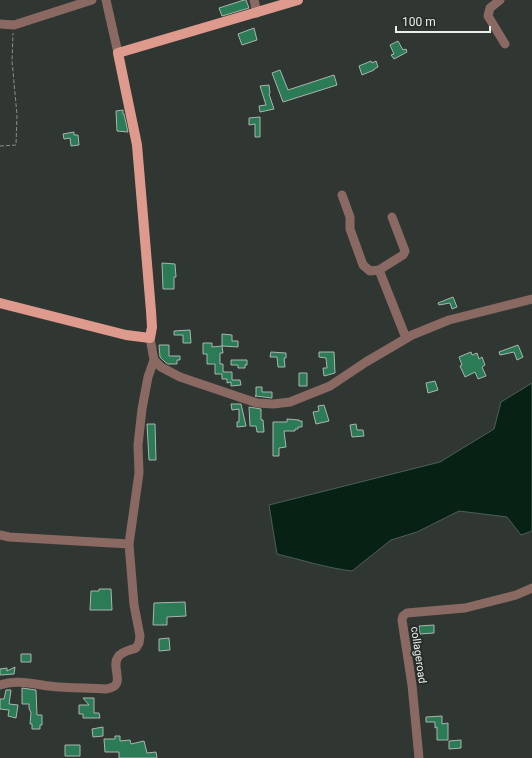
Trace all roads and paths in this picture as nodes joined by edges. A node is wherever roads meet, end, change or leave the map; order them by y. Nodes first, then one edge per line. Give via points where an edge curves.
1 (92, 0) edge
2 (106, 0) edge
3 (254, 0) edge
4 (298, 0) edge
5 (500, 0) edge
6 (257, 13) junction
7 (0, 24) edge
8 (14, 25) junction
9 (505, 44) dead end
10 (118, 52) junction
11 (0, 146) edge
12 (342, 195) dead end
13 (392, 217) dead end
14 (379, 270) junction
15 (532, 299) edge
16 (0, 303) edge
17 (150, 338) junction
18 (406, 338) junction
19 (154, 360) junction
20 (0, 535) edge
21 (129, 544) junction
22 (532, 588) edge
23 (0, 685) edge
24 (419, 758) edge

1 - 8 street
2 - 10 street
3 - 6 street
4 - 6 main road
5 - 9 street via 490,8 488,16
6 - 10 main road
7 - 8 street
8 - 11 path via 12,61 17,114 16,145
10 - 17 main road via 137,146 151,311
12 - 14 street via 350,218 350,229 363,265 370,271
13 - 14 street via 405,251 403,256
14 - 18 street
15 - 18 street via 448,320
16 - 17 main road via 126,335
17 - 19 street
18 - 19 street via 330,386 290,402 273,404 257,404 180,377 161,368
19 - 21 street via 148,377 141,416 139,473
20 - 21 street
21 - 23 street via 140,640 136,648 118,657 116,686 106,689 58,687 25,682
22 - 24 street, collageroad via 516,595 465,608 407,613 403,616

